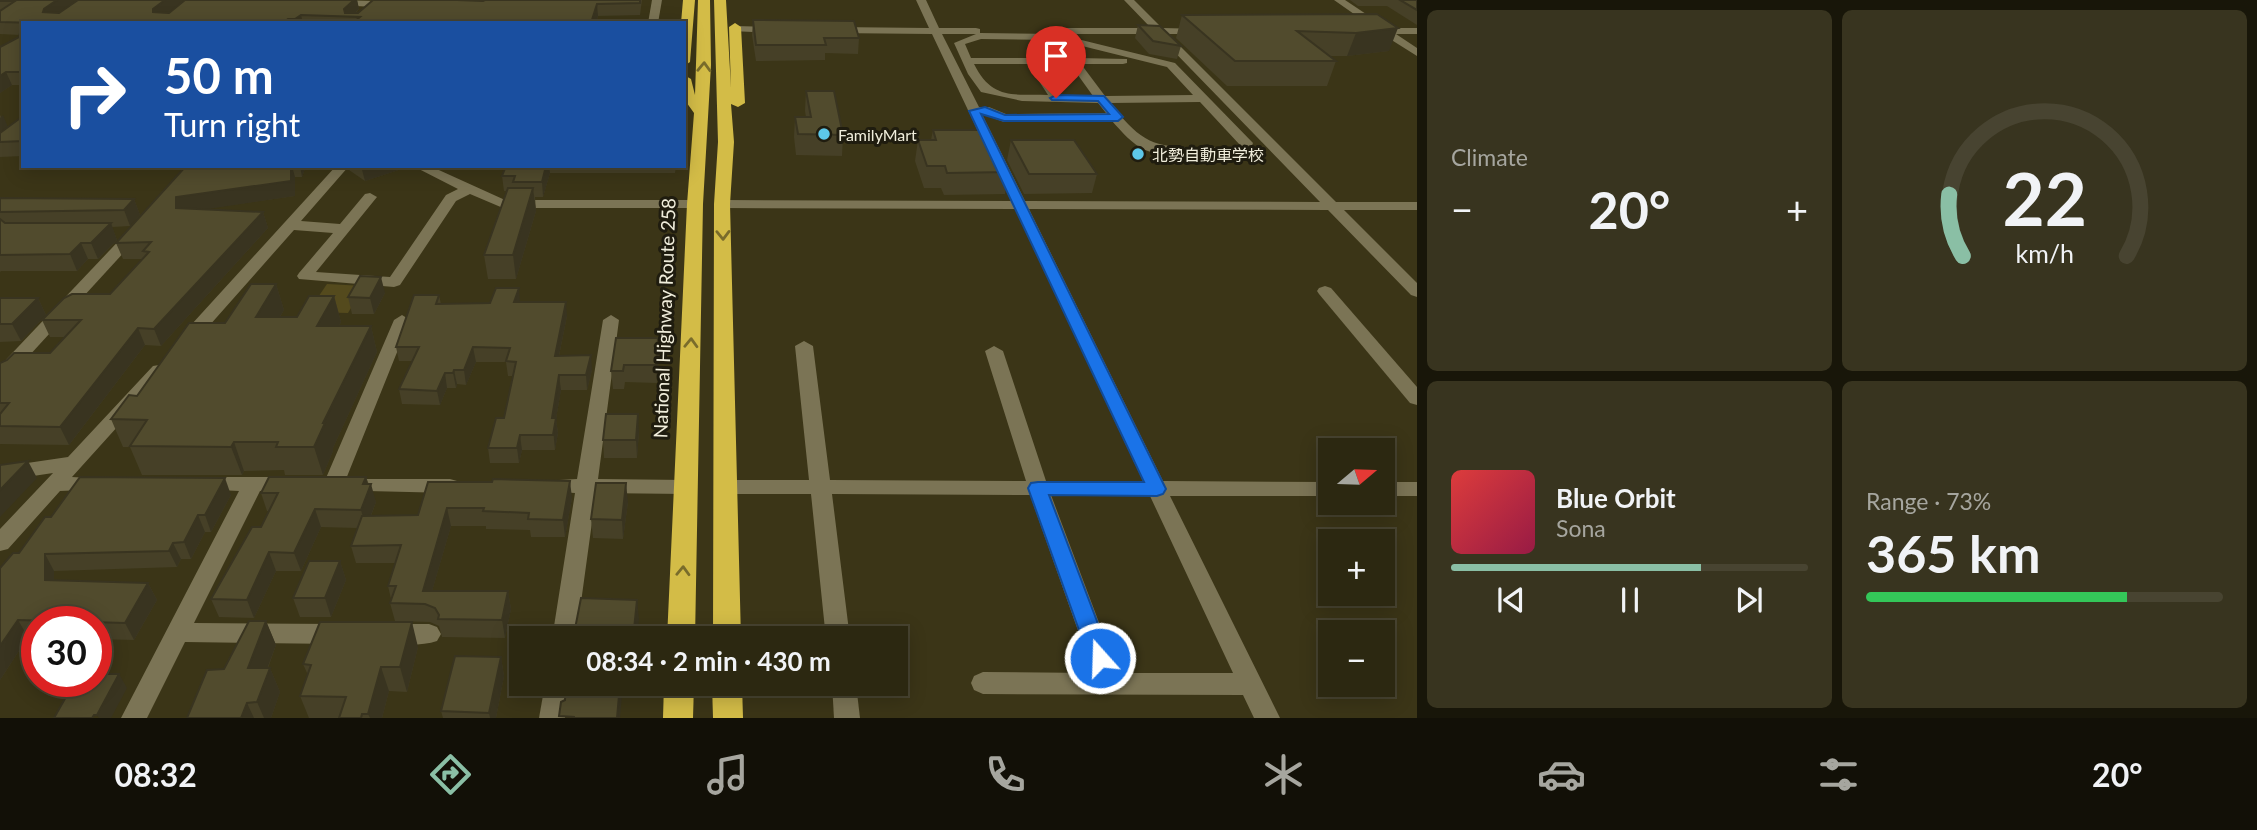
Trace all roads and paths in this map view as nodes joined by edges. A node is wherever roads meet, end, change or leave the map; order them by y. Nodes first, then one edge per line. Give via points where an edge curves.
1 (657, 0) edge
2 (689, 0) edge
3 (704, 0) edge
4 (720, 0) edge
5 (734, 0) edge
6 (921, 0) edge
7 (1129, 0) edge
8 (1339, 0) edge
9 (330, 2) edge
10 (379, 3) edge
11 (361, 17) edge
12 (653, 21) edge
13 (735, 29) junction
14 (686, 30) edge
15 (782, 30) edge
16 (824, 30) edge
17 (936, 31) junction
18 (1159, 31) junction
19 (1212, 31) edge
20 (1358, 31) edge
21 (1385, 31) junction
22 (1417, 32) edge
23 (1057, 37) junction
24 (1417, 53) edge
25 (969, 61) junction
26 (1031, 61) junction
27 (1074, 61) junction
28 (1153, 61) junction
29 (686, 92) edge
30 (1056, 98) junction
31 (1101, 98) junction
32 (1202, 98) junction
33 (974, 111) junction
34 (701, 113) junction
35 (1118, 117) junction
36 (726, 142) junction
37 (340, 168) edge
38 (443, 171) edge
39 (469, 189) junction
40 (370, 197) dead end
41 (695, 204) junction
42 (722, 204) junction
43 (1021, 206) junction
44 (1332, 206) junction
45 (1417, 206) edge
46 (290, 225) junction
47 (344, 229) junction
48 (132, 230) edge
49 (1325, 291) dead end
50 (1417, 292) edge
51 (402, 320) edge
52 (611, 320) dead end
53 (804, 346) dead end
54 (994, 351) dead end
55 (0, 377) edge
56 (1417, 399) edge
57 (73, 463) junction
58 (0, 474) edge
59 (54, 484) junction
60 (121, 484) edge
61 (187, 484) edge
62 (253, 484) junction
63 (333, 485) junction
64 (476, 486) edge
65 (532, 486) edge
66 (588, 486) junction
67 (725, 486) junction
68 (686, 487) junction
69 (821, 488) junction
70 (1038, 488) junction
71 (1157, 489) junction
72 (1318, 489) edge
73 (1395, 489) edge
74 (1417, 489) edge
75 (0, 543) edge
76 (566, 626) edge
77 (681, 626) edge
78 (727, 626) edge
79 (837, 626) edge
80 (178, 632) junction
81 (429, 634) dead end
82 (983, 683) dead end
83 (1109, 683) junction
84 (1250, 684) junction
85 (555, 696) edge
86 (679, 696) edge
87 (727, 696) edge
88 (845, 696) edge
89 (134, 718) edge
90 (552, 718) edge
91 (678, 718) edge
92 (727, 718) edge
93 (848, 718) edge
94 (1267, 718) edge

1 - 12 street
2 - 14 highway
34 -> 3 highway, National Highway Route 258
4 - 36 highway
5 - 13 highway
6 - 17 street
7 - 18 street
8 - 21 street
9 - 10 street
10 - 11 street
13 - 15 street
13 - 36 highway via 739,114
16 - 17 street
17 - 18 street
17 - 33 street
18 - 19 street
18 - 44 street
20 - 21 street
21 - 22 street
21 - 24 street
23 - 25 street via 962,40 959,43
23 - 27 street
23 - 28 street
25 - 26 street
25 - 30 street via 990,93
26 - 27 street
26 - 30 street
27 - 28 street
27 - 31 street
28 - 32 street via 1171,65
29 - 34 highway
30 - 31 street
31 - 32 street
31 - 35 street
32 - 35 street via 1248,143 1245,147 1148,147
33 - 35 street via 1004,118
33 - 43 street
34 - 41 highway, National Highway Route 258
36 - 42 highway
37 - 46 street
38 - 39 street
39 - 41 street via 503,204
39 - 47 street via 451,198 394,282 305,276
40 - 47 street
68 -> 41 highway, National Highway Route 258
42 - 43 street
42 -> 67 highway
43 - 44 street
43 - 71 street
44 - 45 street
44 - 50 street
46 - 47 street
46 - 57 street
48 - 55 street
49 - 56 street
51 - 63 street
52 - 66 street
53 - 69 street
54 - 70 street
57 - 58 street
57 - 59 street
59 - 60 street
59 - 75 street
61 - 62 street
62 - 63 street
62 - 80 street
63 - 64 street
65 - 66 street
66 - 68 street
66 - 76 street
67 - 69 street
67 - 78 highway
77 -> 68 highway, National Highway Route 258
69 - 70 street
69 - 79 street
70 - 71 street
70 - 83 street
71 - 72 street
71 - 84 street
73 - 74 street
80 - 81 street
80 - 89 street
82 - 83 street
83 - 84 street
84 - 94 street
85 - 90 street
86 - 91 highway
87 - 92 highway
88 - 93 street

